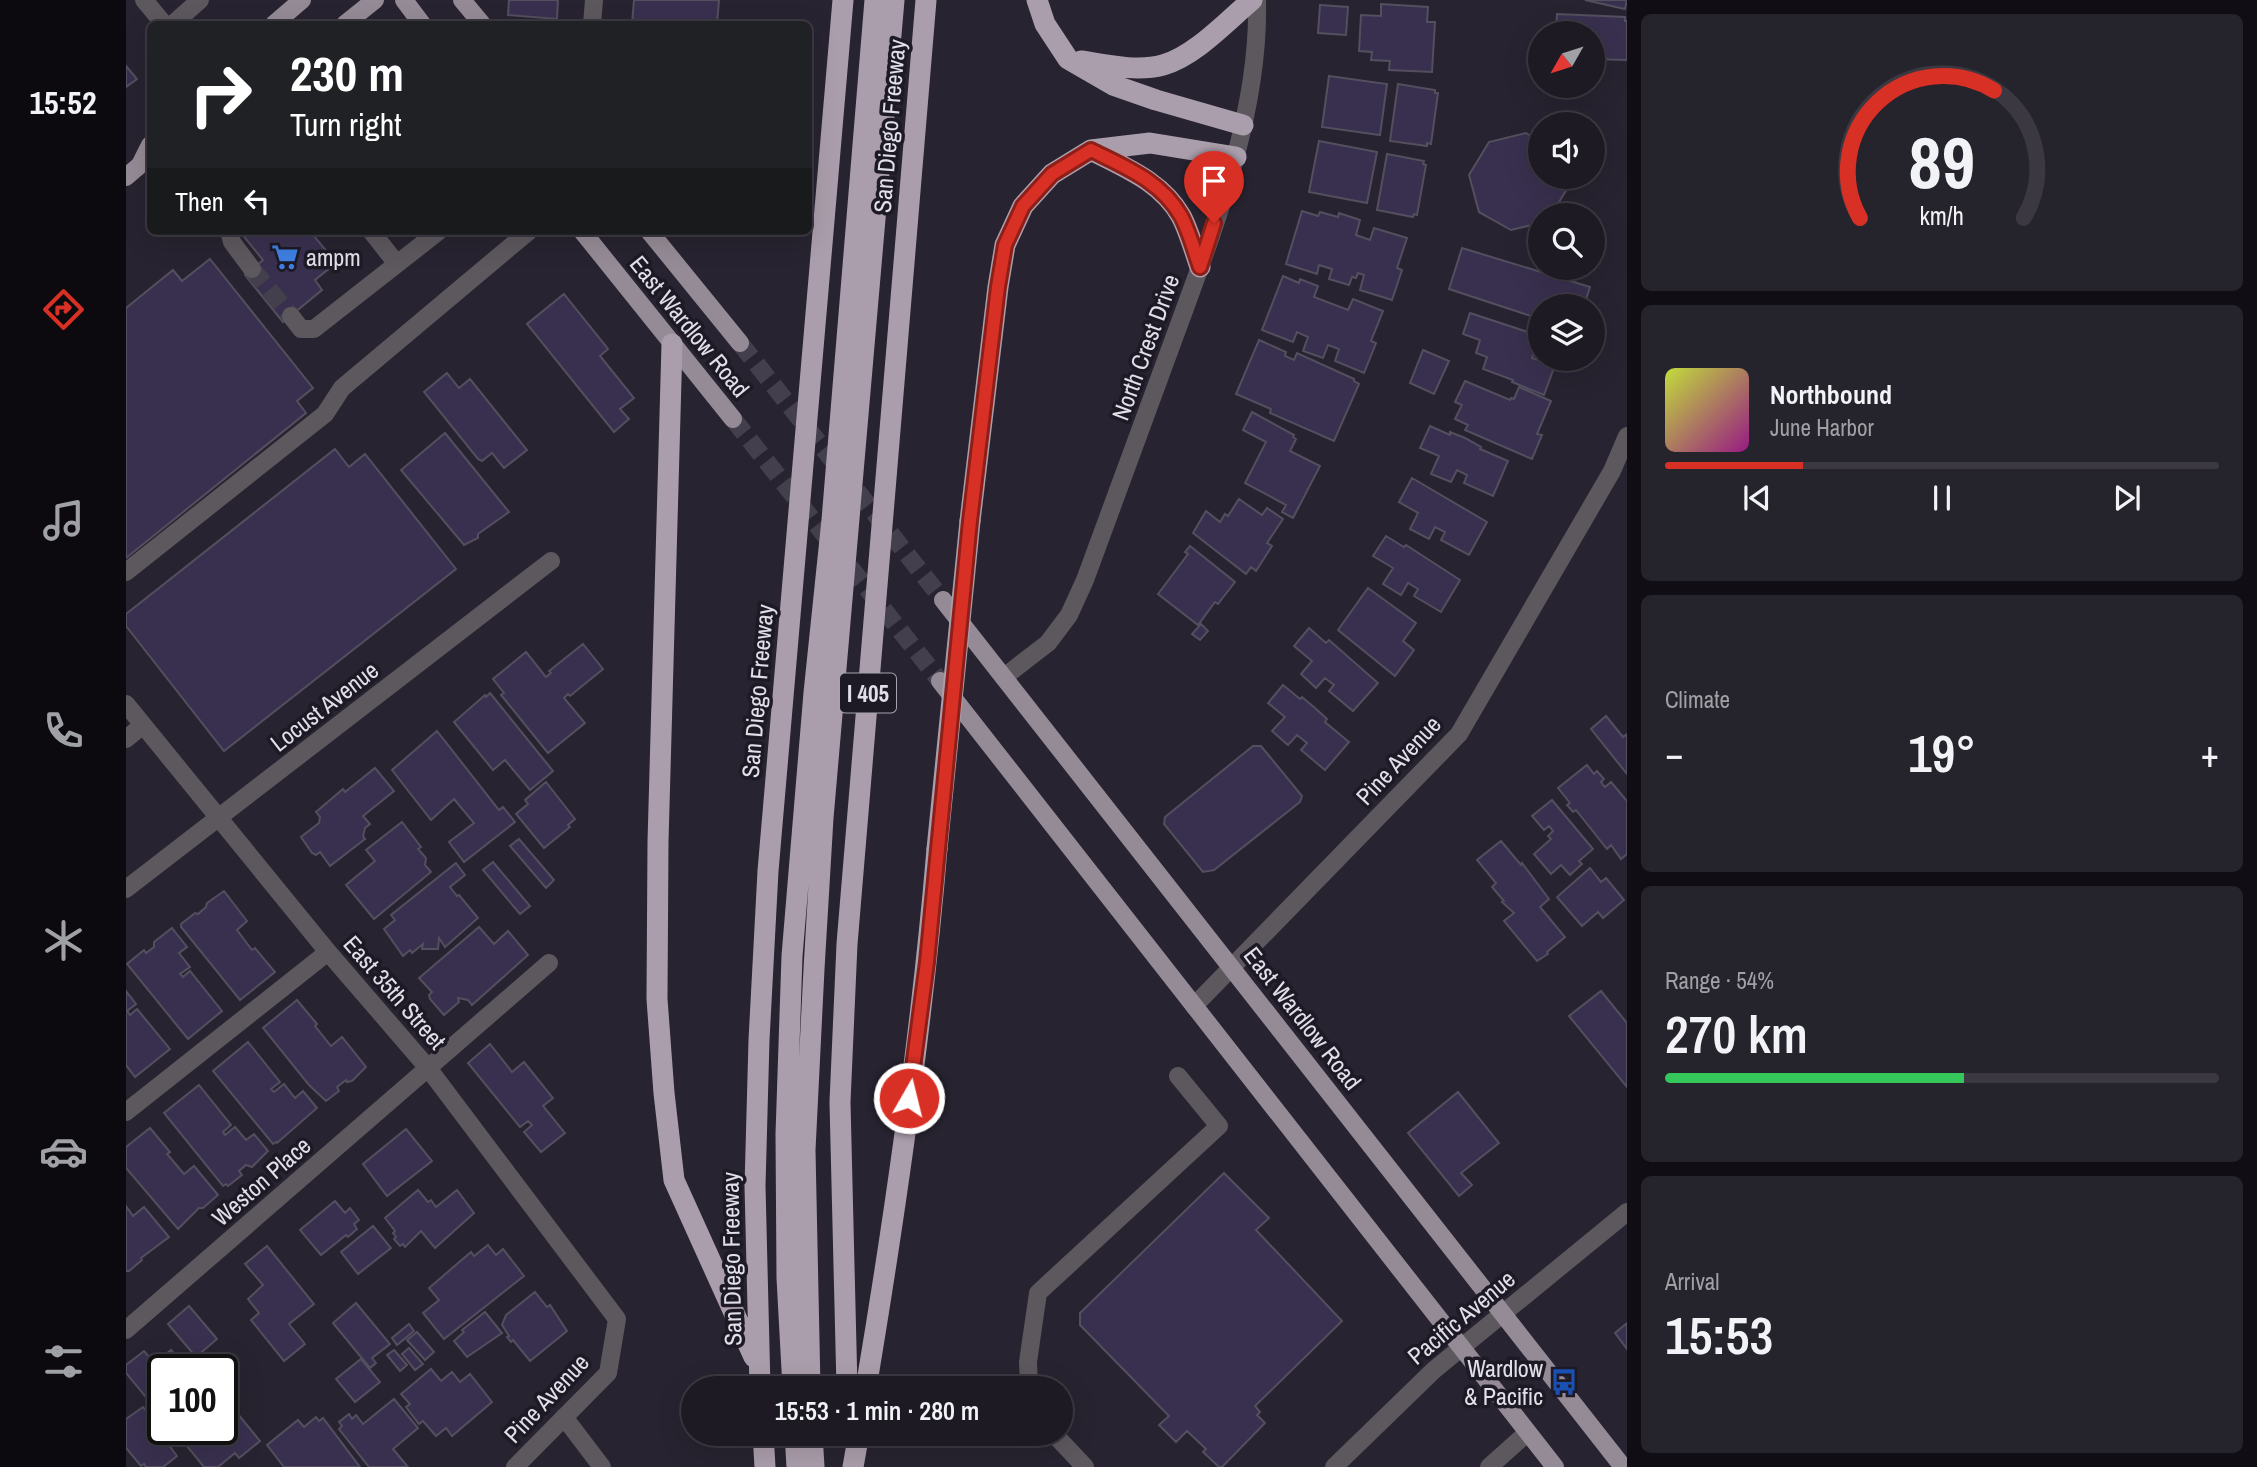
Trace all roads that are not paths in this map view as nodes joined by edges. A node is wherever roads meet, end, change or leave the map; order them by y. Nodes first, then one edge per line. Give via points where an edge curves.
1 (144, 0) edge
2 (200, 0) edge
3 (302, 0) edge
4 (375, 0) edge
5 (404, 0) edge
6 (462, 0) edge
7 (594, 0) edge
8 (843, 0) edge
9 (875, 0) edge
10 (894, 0) edge
11 (926, 0) edge
12 (1037, 0) edge
13 (1255, 0) edge
14 (162, 21) edge
15 (176, 21) edge
16 (278, 21) edge
17 (349, 21) edge
18 (420, 21) edge
19 (480, 21) edge
20 (592, 21) edge
21 (1068, 59) junction
22 (1244, 125) junction
23 (1091, 150) junction
24 (1236, 157) junction
25 (145, 164) edge
26 (126, 177) edge
27 (230, 235) edge
28 (375, 235) edge
29 (434, 235) edge
30 (524, 235) edge
31 (585, 235) edge
32 (652, 235) edge
33 (397, 264) junction
34 (1200, 267) junction
35 (252, 269) tunnel mouth
36 (290, 316) tunnel mouth
37 (740, 343) tunnel mouth
38 (673, 344) junction
39 (733, 419) tunnel mouth
40 (1627, 436) edge
41 (551, 561) dead end
42 (126, 572) edge
43 (943, 600) tunnel mouth
44 (1004, 677) junction
45 (940, 681) tunnel mouth
46 (126, 704) edge
47 (143, 725) junction
48 (126, 739) edge
49 (218, 820) junction
50 (126, 889) edge
51 (328, 952) junction
52 (549, 963) dead end
53 (1232, 968) junction
54 (1194, 1006) junction
55 (428, 1068) junction
56 (1178, 1076) dead end
57 (126, 1112) edge
58 (1627, 1212) edge
59 (1502, 1312) junction
60 (617, 1319) joint
61 (126, 1330) edge
62 (1461, 1347) junction
63 (758, 1366) junction
64 (759, 1376) edge
65 (792, 1376) edge
66 (810, 1376) edge
67 (847, 1376) edge
68 (868, 1376) edge
69 (1029, 1376) edge
70 (564, 1417) junction
71 (1527, 1433) junction
72 (764, 1446) edge
73 (796, 1446) edge
74 (813, 1446) edge
75 (849, 1446) edge
76 (856, 1446) edge
77 (1065, 1446) edge
78 (514, 1467) edge
79 (602, 1467) edge
80 (765, 1467) edge
81 (797, 1467) edge
82 (814, 1467) edge
83 (851, 1467) edge
84 (1085, 1467) edge
85 (1334, 1467) edge
86 (1489, 1467) edge
87 (1555, 1467) edge
88 (1623, 1467) edge

1 - 14 street
2 - 15 street
3 - 16 main road
4 - 17 main road
5 - 18 main road
6 - 19 main road
7 - 20 street
8 - 63 highway, San Diego Freeway via 768,871 755,1186
9 - 65 highway via 792,956 786,1173
10 - 66 highway via 814,956 805,1150
11 - 67 highway, San Diego Freeway / I 405 via 847,944 840,1102
12 - 21 highway via 1045,24
13 - 21 highway via 1186,55 1166,64 1115,66
13 - 22 street, North Crest Drive via 1258,29
21 - 22 highway via 1113,85
22 - 24 street, North Crest Drive
23 - 24 highway via 1150,143
23 - 34 highway via 1160,188 1182,217
23 - 68 highway, bridge via 1052,174 1023,206 1005,245 970,521 927,962
24 - 34 street, North Crest Drive
25 - 26 main road
27 - 35 street
28 - 33 street
29 - 33 street
30 - 42 street via 342,388 325,414
31 - 38 main road, East Wardlow Road
32 - 37 main road, East Wardlow Road
33 - 36 street via 314,330 301,329
34 - 44 street, North Crest Drive via 1085,580 1048,643
38 - 39 main road, East Wardlow Road
38 - 63 highway via 658,855 657,999 664,1093 674,1180
40 - 53 street, Pine Avenue via 1612,471 1459,734
41 - 49 street, Locust Avenue
43 - 44 main road, East Wardlow Road
44 - 53 main road, East Wardlow Road
45 - 54 main road
46 - 47 street, East 35th Street
47 - 48 street
47 - 49 street, East 35th Street
49 - 50 street, Locust Avenue
49 - 51 street, East 35th Street
51 - 55 street, East 35th Street
51 - 57 street
52 - 55 street, Weston Place
53 - 54 street, Pine Avenue
53 - 59 main road, East Wardlow Road
54 - 62 main road
55 - 60 street, East 35th Street
55 - 61 street, Weston Place
56 - 69 street via 1219,1126 1038,1293
58 - 59 street, Pacific Avenue
59 - 62 street, Pacific Avenue
59 - 88 main road, East Wardlow Road
60 - 70 street, Pine Avenue via 608,1373
62 - 71 main road
62 - 85 street, Pacific Avenue
63 - 64 highway, San Diego Freeway
70 - 78 street, Pine Avenue
70 - 79 street
71 - 86 street
71 - 87 main road
72 - 80 highway
73 - 81 highway
74 - 82 highway
75 - 83 highway
76 - 83 highway
77 - 84 street

